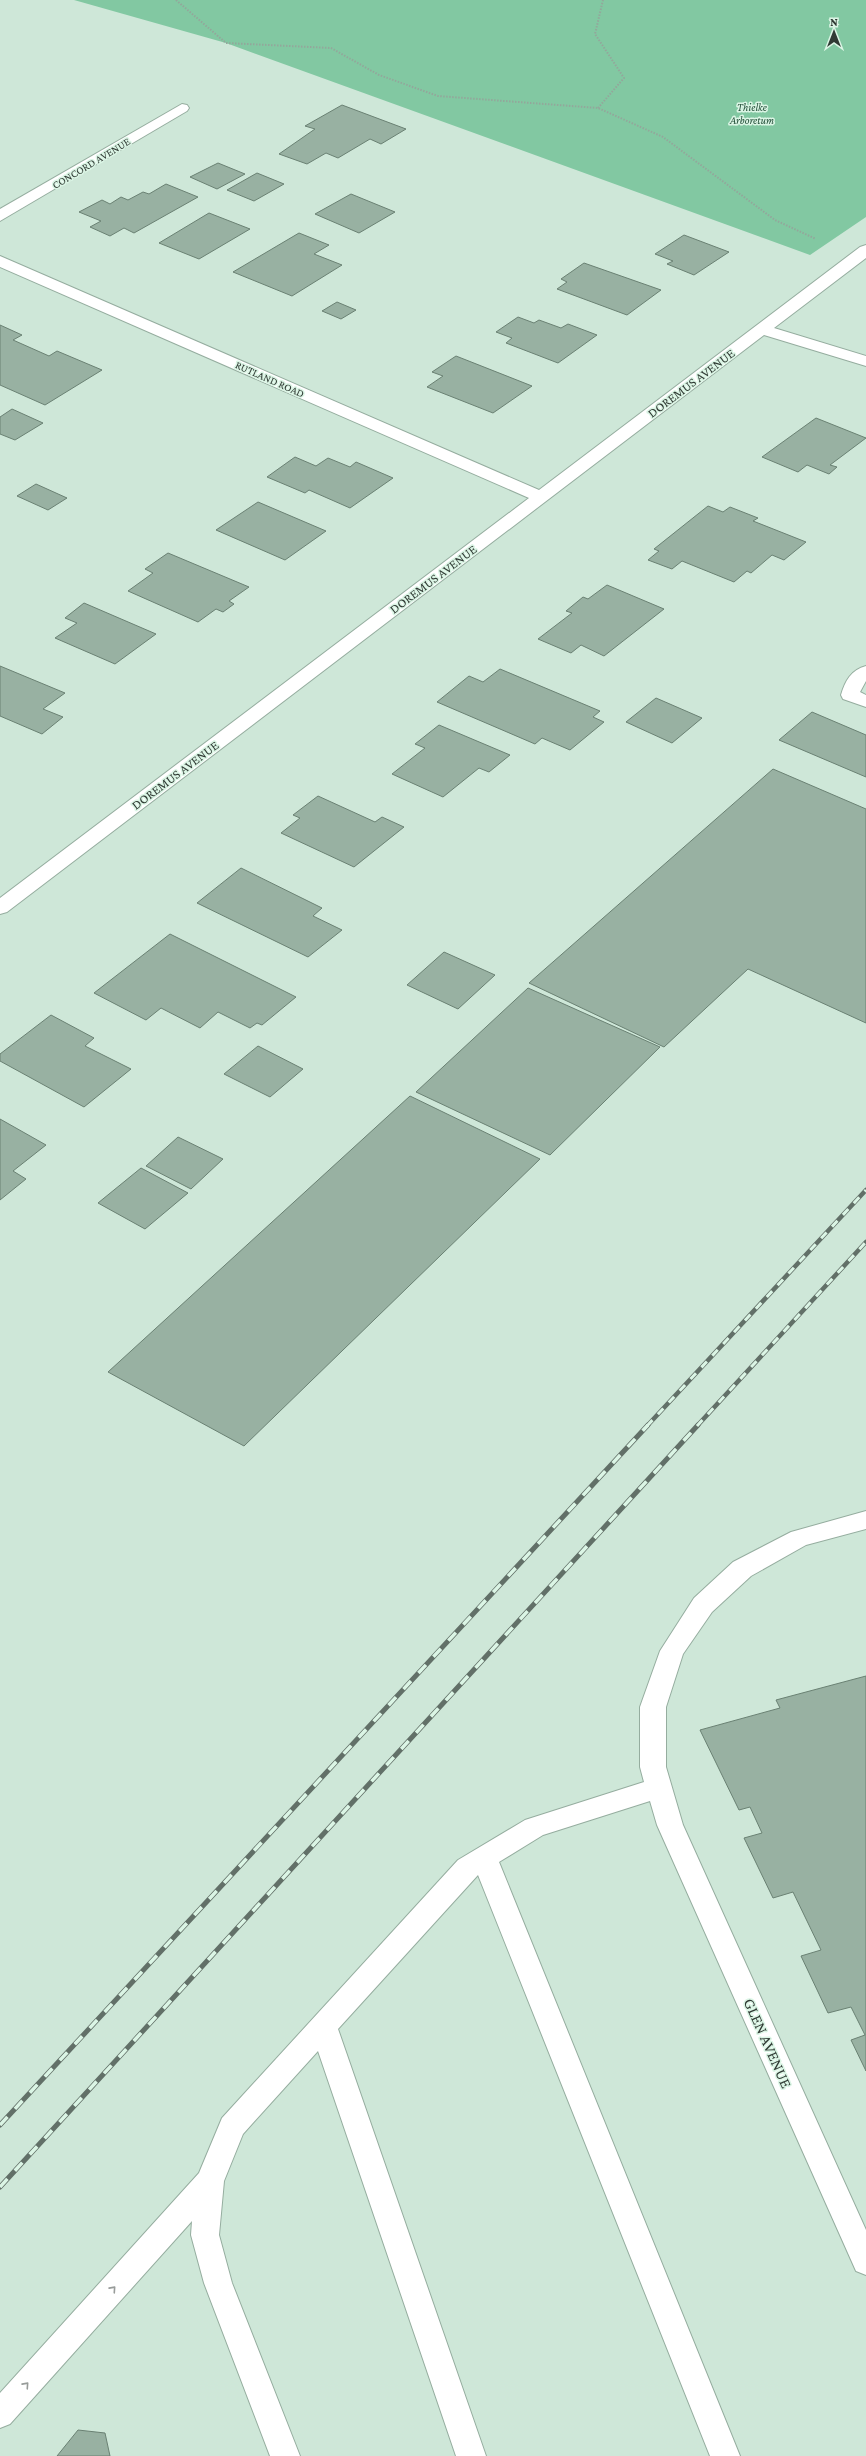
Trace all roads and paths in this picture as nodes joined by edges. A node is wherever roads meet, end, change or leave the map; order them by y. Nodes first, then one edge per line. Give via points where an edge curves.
1 (176, 0) edge
2 (603, 0) edge
3 (182, 108) dead end
4 (598, 108) junction
5 (0, 216) edge
6 (861, 254) edge
7 (0, 261) edge
8 (762, 329) junction
9 (866, 361) edge
10 (541, 497) junction
11 (866, 672) edge
12 (866, 701) edge
13 (0, 908) edge
14 (866, 1520) edge
15 (660, 1787) junction
16 (484, 1858) junction
17 (323, 2026) junction
18 (210, 2181) junction
19 (866, 2262) edge
20 (0, 2414) edge
21 (285, 2456) edge
22 (471, 2456) edge
23 (725, 2456) edge

1 - 4 path via 226,43 330,48 379,75 438,96
2 - 4 path via 595,34 624,78
3 - 5 street, CONCORD AVENUE
4 - 6 path via 663,137 776,220
6 - 8 street, DOREMUS AVENUE
7 - 10 street, RUTLAND ROAD
8 - 9 street
8 - 10 street, DOREMUS AVENUE
10 - 13 street, DOREMUS AVENUE
11 - 12 street via 854,682 850,695
14 - 15 street, GLEN AVENUE via 799,1538 742,1569 703,1605 672,1650 653,1707 653,1768
15 - 16 street via 534,1827
15 - 19 street, GLEN AVENUE via 670,1825
16 - 17 street via 467,1868
16 - 23 street
17 - 18 street via 232,2127
17 - 22 street
20 -> 18 street
18 - 21 street via 205,2235 218,2283

